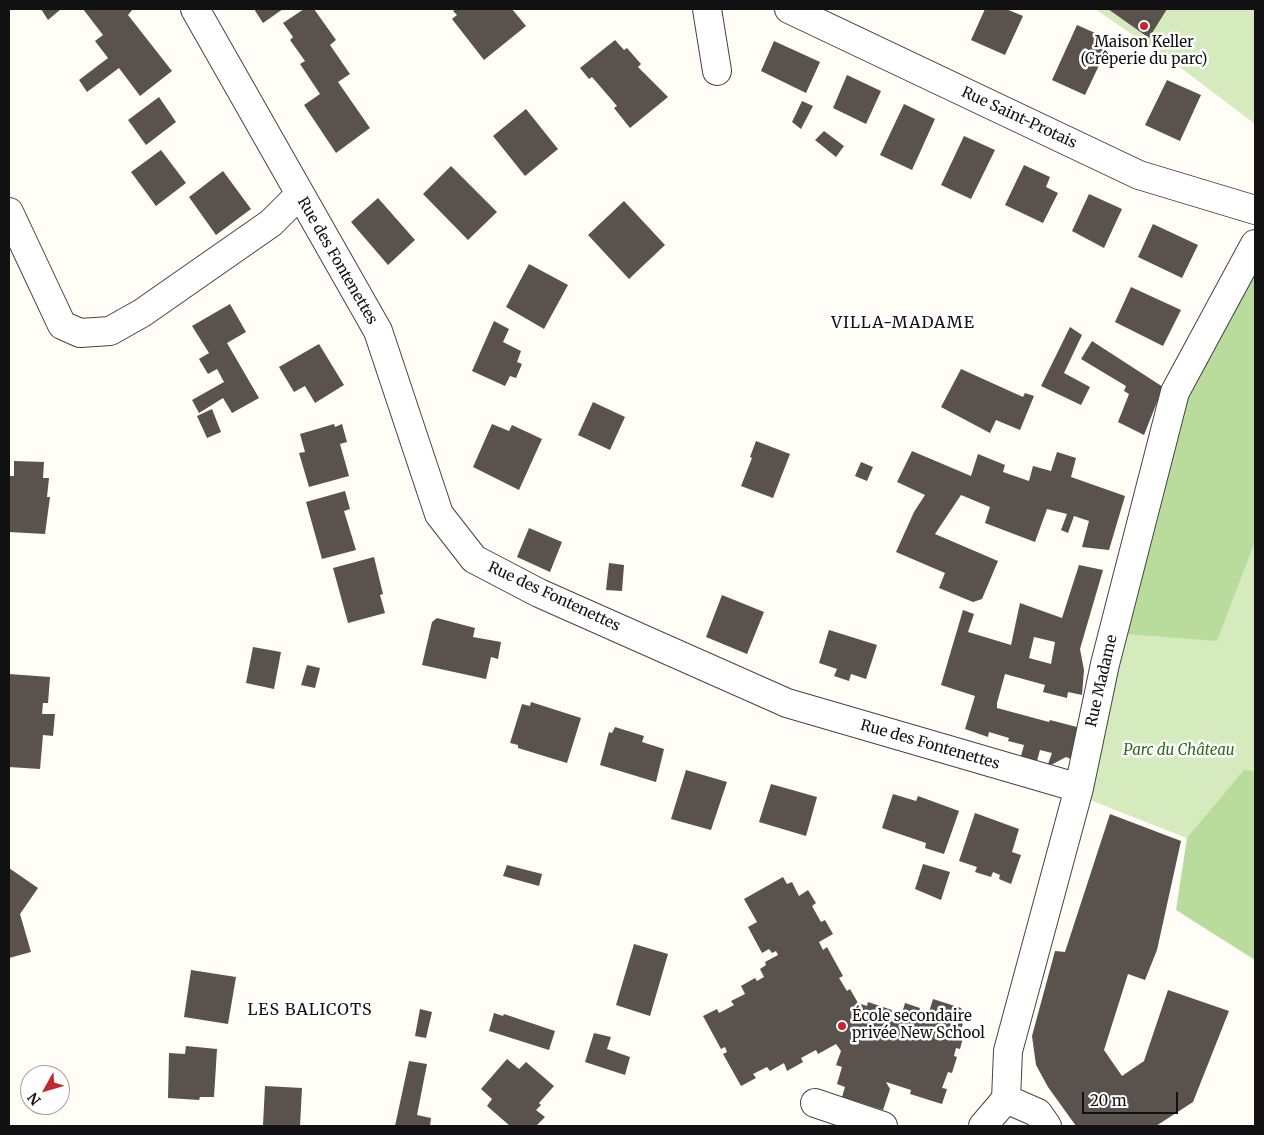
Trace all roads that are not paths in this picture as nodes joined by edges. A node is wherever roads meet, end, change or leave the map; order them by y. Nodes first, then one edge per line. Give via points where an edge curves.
1 (195, 9) edge
2 (707, 9) edge
3 (789, 9) edge
4 (717, 71) dead end
5 (299, 195) junction
6 (1255, 210) edge
7 (9, 212) edge
8 (1255, 244) edge
9 (1078, 788) junction
10 (1006, 1099) junction
11 (815, 1103) dead end
12 (883, 1126) edge
13 (983, 1126) edge
14 (1047, 1126) edge

1 - 5 street, Rue des Fontenettes
2 - 4 street
3 - 6 street, Rue Saint-Protais via 1139,175
5 - 7 street via 271,223 142,313 110,331 90,333 80,333 62,325
5 - 9 street, Rue des Fontenettes via 378,331 439,514 474,559 539,593 786,704
8 - 9 street, Rue Madame via 1175,392 1104,668
9 - 10 street, Rue Madame via 1008,1051
10 - 13 street
10 - 14 street via 1038,1113
11 - 12 street

